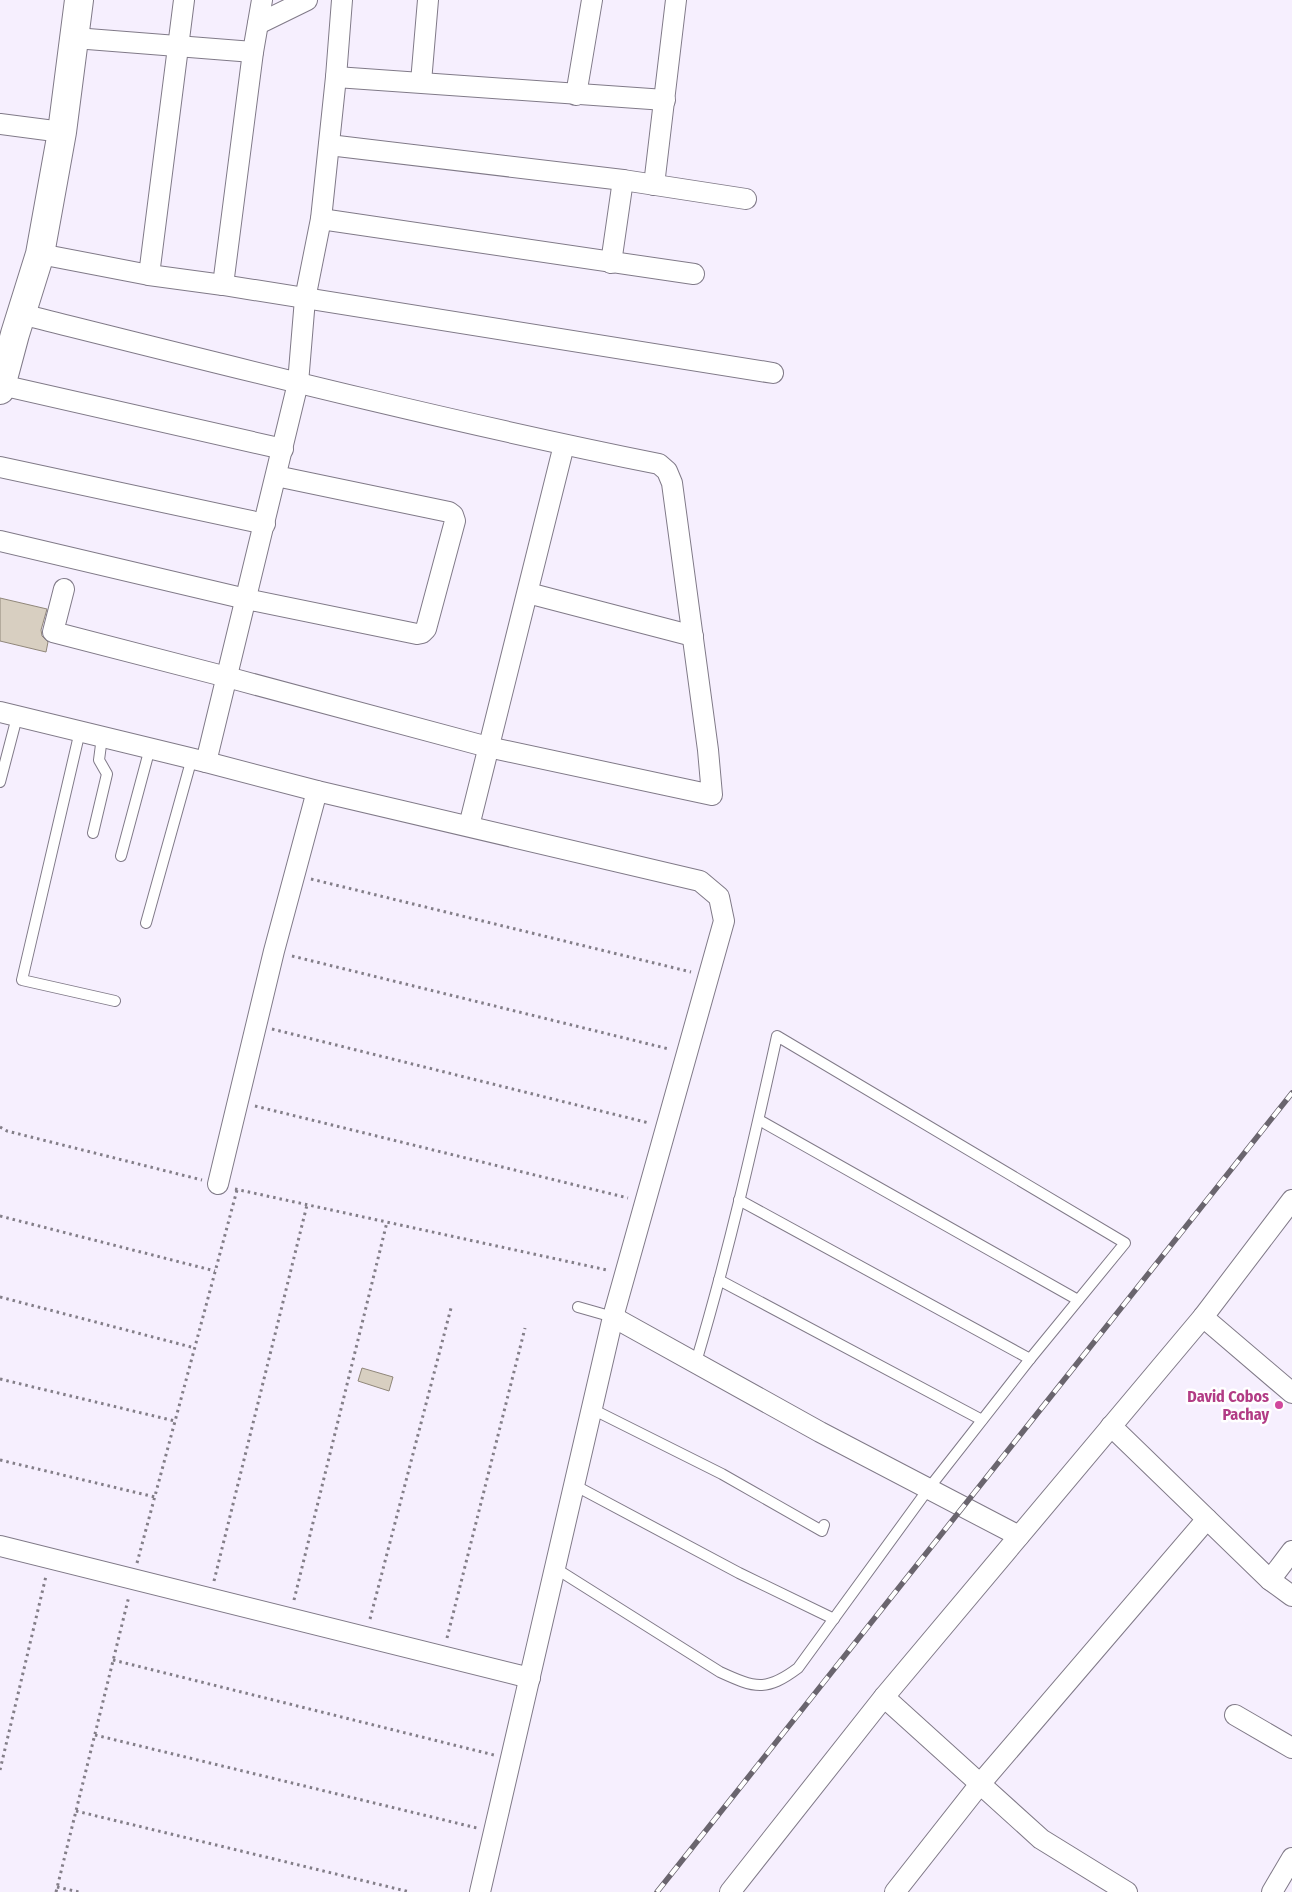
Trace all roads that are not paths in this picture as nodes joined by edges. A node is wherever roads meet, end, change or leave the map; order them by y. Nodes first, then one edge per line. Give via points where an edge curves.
1 (79, 0) edge
2 (184, 0) edge
3 (262, 0) edge
4 (307, 0) edge
5 (342, 0) edge
6 (428, 0) edge
7 (592, 0) edge
8 (676, 0) edge
9 (258, 24) junction
10 (75, 38) junction
11 (180, 46) junction
12 (253, 52) junction
13 (336, 77) junction
14 (421, 82) junction
15 (576, 94) junction
16 (665, 100) junction
17 (0, 124) edge
18 (62, 132) junction
19 (329, 145) junction
20 (623, 180) junction
21 (654, 185) junction
22 (746, 199) dead end
23 (320, 219) junction
24 (40, 254) junction
25 (611, 263) junction
26 (694, 274) dead end
27 (149, 275) junction
28 (223, 285) junction
29 (305, 299) junction
30 (21, 314) junction
31 (773, 373) dead end
32 (298, 383) junction
33 (1, 388) edge
34 (564, 445) junction
35 (283, 449) junction
36 (0, 467) edge
37 (276, 476) junction
38 (265, 524) junction
39 (0, 541) edge
40 (64, 589) dead end
41 (528, 593) junction
42 (246, 599) junction
43 (693, 636) junction
44 (227, 677) junction
45 (9, 715) edge
46 (80, 732) junction
47 (102, 737) junction
48 (488, 747) junction
49 (150, 748) junction
50 (199, 760) junction
51 (0, 782) edge
52 (317, 791) junction
53 (469, 826) junction
54 (93, 833) dead end
55 (121, 856) dead end
56 (146, 923) dead end
57 (115, 1001) dead end
58 (759, 1120) junction
59 (218, 1184) road end
60 (739, 1200) junction
61 (1292, 1200) edge
62 (719, 1280) junction
63 (1078, 1300) junction
64 (578, 1307) dead end
65 (613, 1317) junction
66 (1203, 1317) junction
67 (1030, 1359) junction
68 (696, 1362) junction
69 (1292, 1393) edge
70 (592, 1409) junction
71 (982, 1420) junction
72 (1111, 1426) junction
73 (574, 1485) junction
74 (929, 1488) junction
75 (1207, 1519) junction
76 (824, 1525) dead end
77 (1019, 1536) junction
78 (0, 1546) edge
79 (1292, 1551) edge
80 (555, 1568) junction
81 (1270, 1580) junction
82 (1292, 1596) edge
83 (834, 1619) junction
84 (530, 1678) junction
85 (884, 1697) junction
86 (1235, 1715) dead end
87 (1292, 1748) edge
88 (980, 1784) junction
89 (1292, 1858) edge
90 (1275, 1891) edge
91 (480, 1892) edge
92 (730, 1892) edge
93 (894, 1892) edge
94 (1125, 1892) edge

1 - 10 street
2 - 11 street
3 - 9 street
4 - 9 street
5 - 13 street
6 - 14 street
7 - 15 street
8 - 16 street
9 - 12 street
10 - 11 street
10 - 18 street
11 - 12 street
11 - 27 street
12 - 28 street
13 - 14 street
13 - 19 street
14 - 15 street
15 - 16 street
16 - 21 street
17 - 18 street
18 - 24 street
19 - 20 street
19 - 23 street
20 - 21 street
20 - 25 street
21 - 22 street
23 - 25 street
23 - 29 street
24 - 27 street
24 - 30 street
25 - 26 street
27 - 28 street
28 - 29 street
29 - 31 street
29 - 32 street
30 - 32 street
30 - 33 street
32 - 34 street
32 - 35 street
33 - 35 street
34 - 41 street
34 - 43 street via 659,464 668,470
35 - 37 street
36 - 38 street
37 - 38 street
37 - 42 street via 449,512 455,520 426,629 422,633
38 - 42 street
39 - 42 street
40 - 44 street via 53,632
41 - 43 street
41 - 48 street
42 - 44 street
43 - 48 street via 712,795
44 - 48 street
44 - 50 street
45 - 46 street
45 - 51 lane
46 - 47 street
46 - 57 lane via 22,980
47 - 49 street
47 - 54 lane via 99,760 107,774
48 - 53 street
49 - 50 street
49 - 55 lane
50 - 52 street
50 - 56 lane
52 - 53 street
52 - 59 street via 274,951
53 - 65 street via 700,881 719,896 724,921
58 - 60 lane
58 - 63 lane
58 - 63 lane via 777,1036 1125,1243
60 - 62 lane
60 - 67 lane
61 - 66 street
62 - 68 lane
62 - 71 lane
63 - 67 lane
64 - 65 lane
65 - 68 street
65 - 70 street
66 - 69 street
66 - 72 street
67 - 71 lane
68 - 74 street via 820,1432
70 - 73 street
70 - 76 lane via 722,1474 822,1532
71 - 74 lane
72 - 75 street
72 - 77 street
73 - 80 street
73 - 83 lane
74 - 77 street
74 - 83 lane
75 - 81 street
75 - 88 street
77 - 85 street
78 - 84 street
79 - 81 street
80 - 83 lane via 720,1672 758,1686 780,1681 798,1668
80 - 84 street
81 - 82 street
84 - 91 street
85 - 88 street
85 - 92 street
86 - 87 street
88 - 93 street
88 - 94 street via 1042,1839
89 - 90 street

